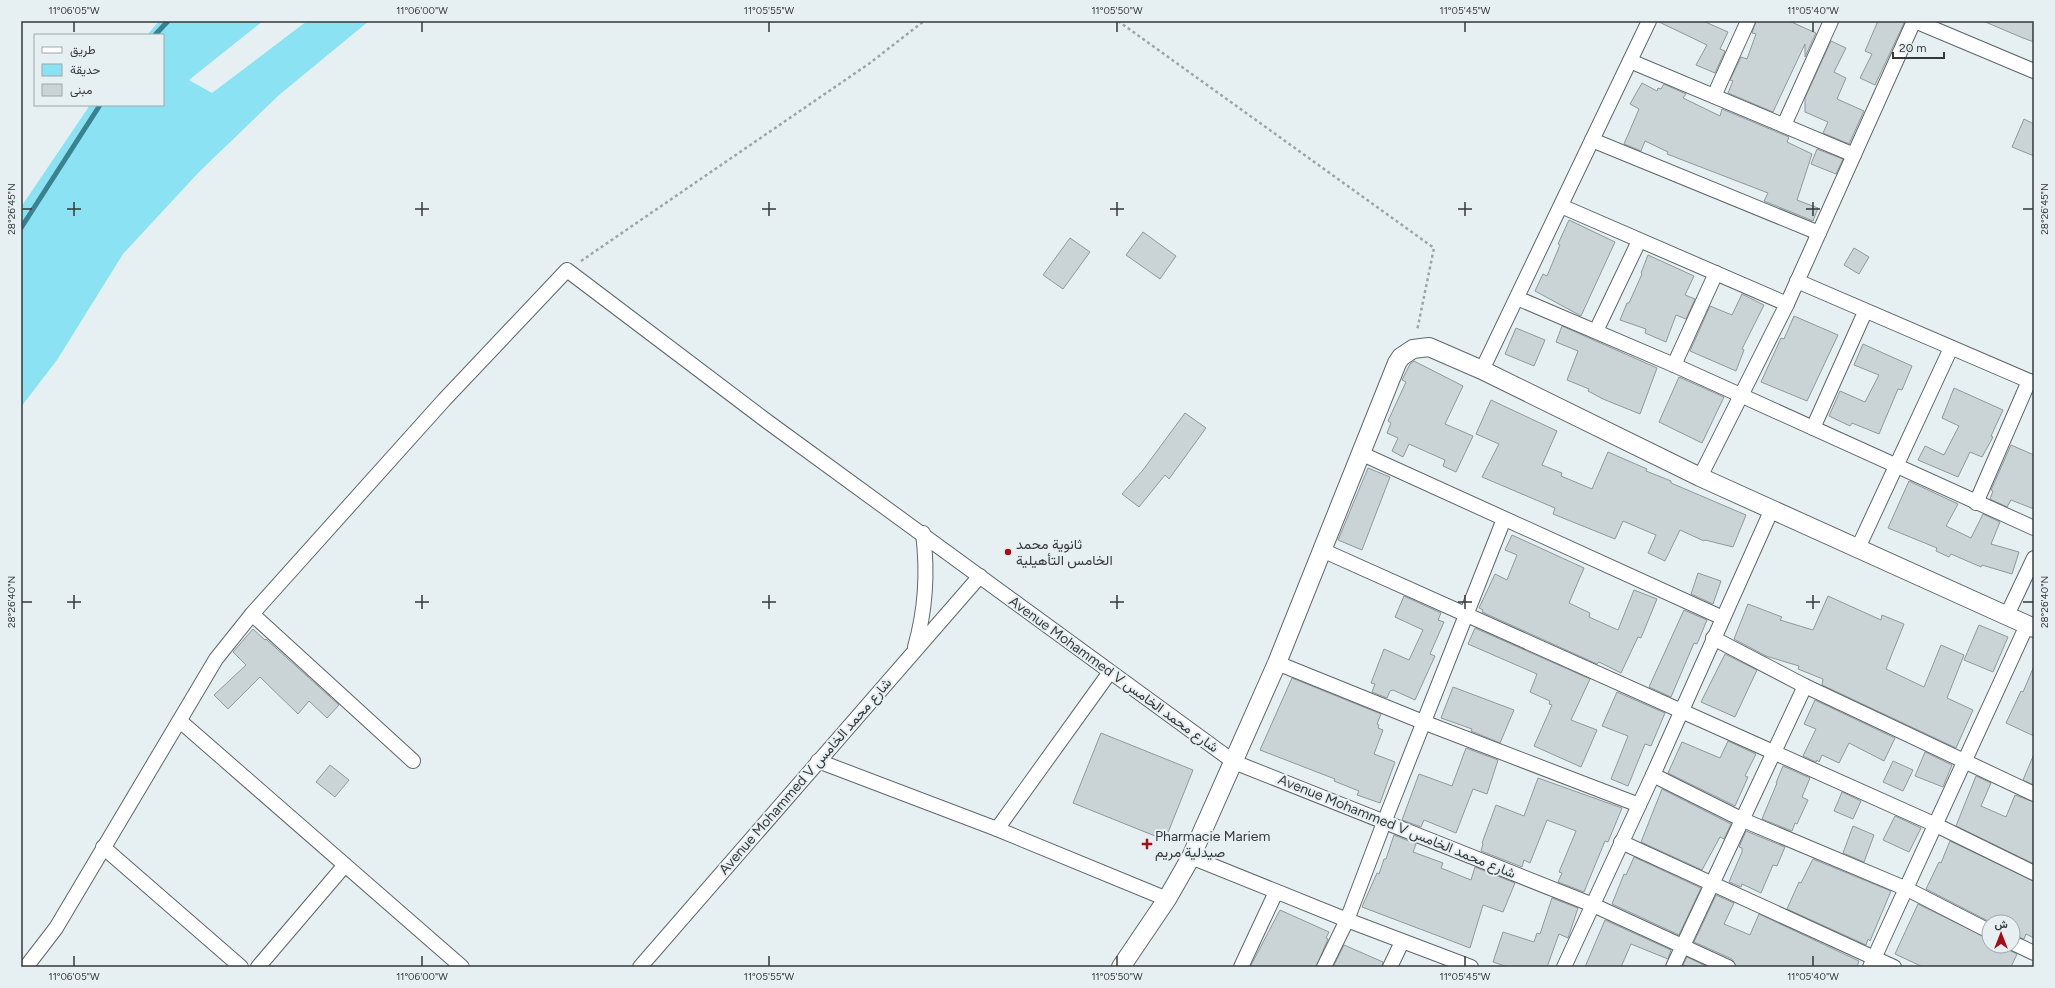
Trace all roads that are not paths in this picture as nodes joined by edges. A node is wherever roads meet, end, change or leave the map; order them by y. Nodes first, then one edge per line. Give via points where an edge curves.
1 (1649, 21) edge
2 (1748, 21) edge
3 (1831, 21) edge
4 (1914, 21) edge
5 (1630, 61) junction
6 (2034, 71) edge
7 (1714, 96) junction
8 (1784, 125) junction
9 (1592, 140) junction
10 (1854, 155) junction
11 (1561, 206) junction
12 (1819, 233) junction
13 (1638, 241) junction
14 (1716, 273) junction
15 (1797, 281) junction
16 (1517, 298) junction
17 (1787, 304) junction
18 (1866, 312) junction
19 (1596, 331) junction
20 (1951, 348) junction
21 (1674, 365) junction
22 (1482, 370) junction
23 (2032, 382) edge
24 (1742, 396) junction
25 (1813, 428) junction
26 (1360, 453) junction
27 (1897, 466) junction
28 (1700, 477) junction
29 (1976, 503) junction
30 (1772, 509) junction
31 (1504, 519) junction
32 (2034, 528) edge
33 (923, 533) junction
34 (1858, 548) junction
35 (1322, 550) junction
36 (2034, 558) edge
37 (980, 576) junction
38 (252, 614) junction
39 (1466, 614) junction
40 (2007, 615) junction
41 (1723, 618) junction
42 (2031, 626) edge
43 (1713, 638) junction
44 (914, 651) junction
45 (1277, 663) junction
46 (1110, 672) junction
47 (1805, 686) junction
48 (1680, 710) junction
49 (180, 721) junction
50 (1423, 722) junction
51 (1773, 753) junction
52 (413, 761) dead end
53 (818, 761) junction
54 (1965, 761) junction
55 (1234, 762) junction
56 (1653, 775) junction
57 (2034, 794) edge
58 (1639, 805) junction
59 (1384, 820) junction
60 (1744, 820) junction
61 (1936, 825) junction
62 (997, 829) junction
63 (1621, 842) junction
64 (103, 847) junction
65 (1191, 857) junction
66 (345, 865) junction
67 (2034, 873) edge
68 (1713, 884) junction
69 (1906, 889) junction
70 (1276, 892) junction
71 (1167, 899) junction
72 (1593, 904) junction
73 (1347, 920) junction
74 (1981, 927) edge
75 (1402, 942) junction
76 (1683, 945) junction
77 (2021, 947) edge
78 (2034, 953) edge
79 (1872, 963) edge
80 (26, 967) edge
81 (241, 967) edge
82 (258, 967) edge
83 (462, 967) edge
84 (640, 967) edge
85 (1121, 967) edge
86 (1241, 967) edge
87 (1324, 967) edge
88 (1390, 967) edge
89 (1471, 967) edge
90 (1564, 967) edge
91 (1673, 967) edge
92 (1728, 967) edge
93 (1894, 967) edge

1 - 5 street
2 - 7 street
3 - 8 street
4 - 6 street
4 - 10 street
5 - 7 street
5 - 9 street
7 - 8 street
8 - 10 street
9 - 11 street
9 - 12 street
10 - 12 street
11 - 13 street
11 - 16 street
12 - 15 street
13 - 14 street
13 - 19 street
14 - 17 street
14 - 21 street
15 - 17 street
15 - 18 street
16 - 19 street
16 - 22 street
17 - 24 street
18 - 20 street
18 - 25 street
19 - 21 street
20 - 23 street
20 - 27 street
21 - 24 street
22 - 26 street via 1429,347 1413,349 1401,357
22 - 28 street
23 - 29 street
24 - 25 street
24 - 28 street
25 - 27 street
26 - 31 street
26 - 35 street
27 - 29 street
27 - 34 street
28 - 30 street
29 - 32 street
30 - 34 street
30 - 41 street
31 - 39 street
31 - 41 street
33 - 37 street
33 - 38 street via 768,422 567,270 444,400
33 - 44 street via 926,592
34 - 40 street
35 - 39 street
35 - 45 street
36 - 40 street
37 - 44 street, Avenue Mohammed V شارع محمد الخامس
37 - 46 street, Avenue Mohammed V شارع محمد الخامس
38 - 49 street via 216,658
38 - 52 street
39 - 48 street
39 - 50 street
40 - 42 street
41 - 43 street
42 - 54 street
43 - 47 street
43 - 48 street
44 - 53 street, Avenue Mohammed V شارع محمد الخامس
45 - 50 street
45 - 55 street
46 - 55 street, Avenue Mohammed V شارع محمد الخامس
46 - 62 street
47 - 51 street
47 - 54 street
48 - 51 street
48 - 56 street
49 - 64 street
49 - 66 street
50 - 58 street
50 - 59 street
51 - 60 street
51 - 61 street
53 - 62 street
53 - 84 street, Avenue Mohammed V شارع محمد الخامس
54 - 57 street
54 - 61 street
55 - 59 street, Avenue Mohammed V شارع محمد الخامس
55 - 65 street
56 - 58 street
56 - 60 street
58 - 63 street
59 - 72 street, Avenue Mohammed V شارع محمد الخامس
59 - 73 street
60 - 68 street
60 - 69 street
61 - 67 street
61 - 69 street
62 - 71 street
63 - 68 street
63 - 72 street
64 - 80 street via 56,928
64 - 81 street
65 - 70 street
65 - 71 street
66 - 82 street
66 - 83 street
68 - 76 street
68 - 79 street
69 - 74 street
69 - 79 street
70 - 73 street
70 - 86 street
71 - 85 street
72 - 76 street, Avenue Mohammed V شارع محمد الخامس
72 - 90 street
73 - 75 street
73 - 87 street
75 - 88 street
75 - 89 street
76 - 91 street
76 - 92 street, Avenue Mohammed V شارع محمد الخامس
77 - 78 street
79 - 93 street

